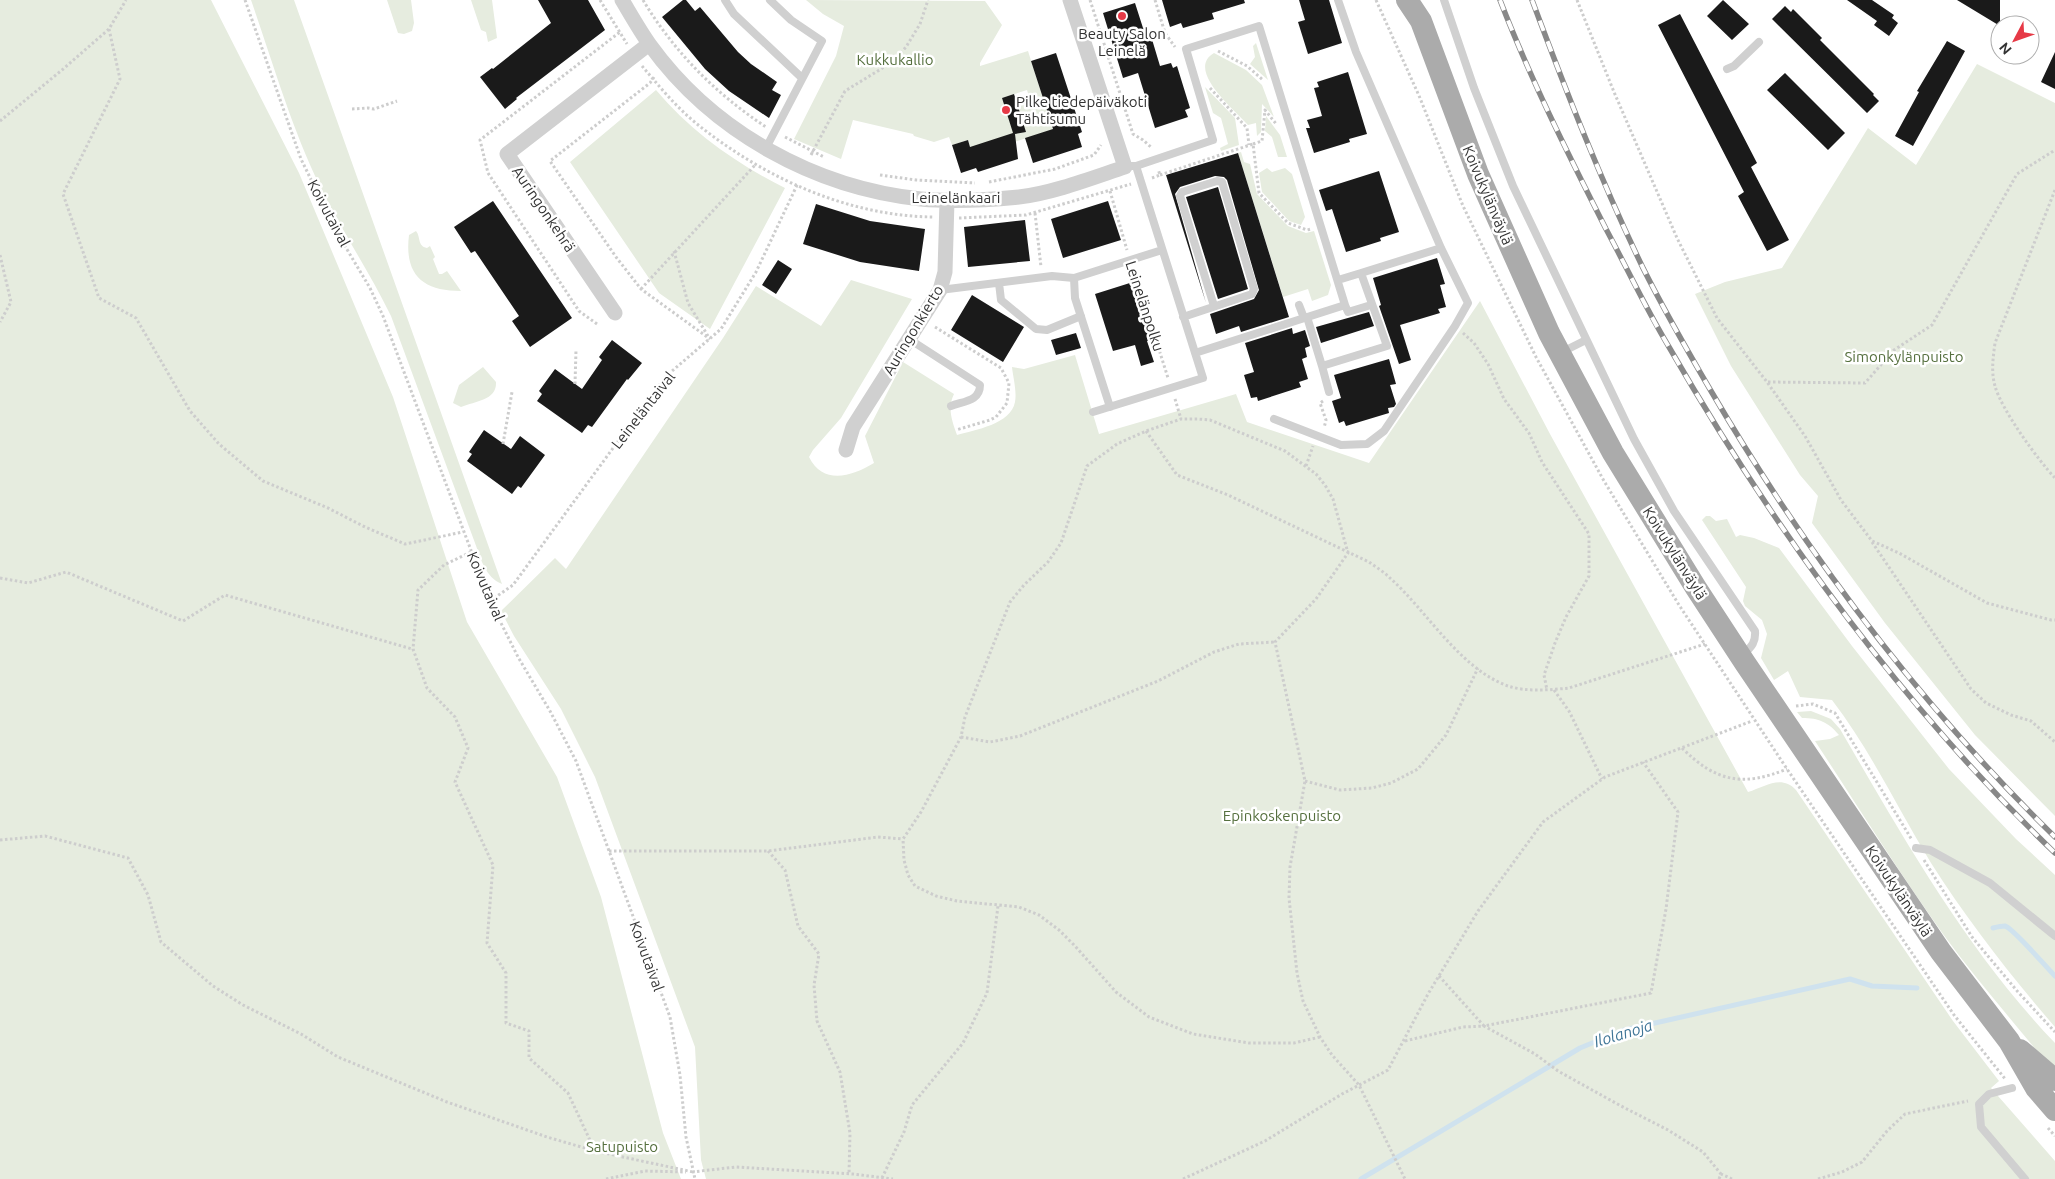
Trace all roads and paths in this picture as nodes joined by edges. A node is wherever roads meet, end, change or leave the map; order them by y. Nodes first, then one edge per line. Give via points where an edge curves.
1 (126, 0) edge
2 (245, 0) edge
3 (600, 0) edge
4 (622, 0) edge
5 (643, 0) edge
6 (725, 0) edge
7 (770, 0) edge
8 (928, 0) edge
9 (1070, 0) edge
10 (1090, 0) edge
11 (1155, 0) edge
12 (1338, 0) edge
13 (1407, 0) edge
14 (1444, 0) edge
15 (1577, 0) edge
16 (1419, 11) edge
17 (109, 29) junction
18 (620, 32) junction
19 (1759, 42) dead end
20 (650, 44) junction
21 (1186, 49) junction
22 (1215, 49) dead end
23 (634, 56) junction
24 (1728, 69) dead end
25 (652, 78) junction
26 (802, 78) junction
27 (1265, 82) dead end
28 (1206, 85) dead end
29 (397, 101) dead end
30 (352, 109) dead end
31 (1275, 114) dead end
32 (0, 121) edge
33 (774, 132) junction
34 (1102, 144) dead end
35 (1251, 144) junction
36 (766, 148) junction
37 (2055, 150) edge
38 (812, 152) junction
39 (828, 159) dead end
40 (1155, 159) junction
41 (756, 164) junction
42 (1130, 166) junction
43 (875, 174) dead end
44 (1160, 175) junction
45 (1140, 182) junction
46 (977, 183) dead end
47 (986, 183) dead end
48 (797, 185) junction
49 (2055, 190) edge
50 (1110, 192) junction
51 (946, 200) junction
52 (1035, 213) junction
53 (954, 221) junction
54 (1309, 222) dead end
55 (1321, 227) junction
56 (1307, 230) junction
57 (1442, 248) junction
58 (1162, 250) junction
59 (674, 251) junction
60 (0, 255) edge
61 (1130, 260) junction
62 (1361, 273) junction
63 (1042, 278) junction
64 (1074, 278) junction
65 (1338, 280) junction
66 (999, 283) junction
67 (641, 288) junction
68 (940, 290) junction
69 (1299, 305) dead end
70 (1345, 305) junction
71 (1371, 305) junction
72 (1214, 306) junction
73 (614, 312) dead end
74 (1081, 316) junction
75 (1183, 317) junction
76 (1305, 318) junction
77 (0, 322) edge
78 (597, 324) dead end
79 (930, 324) dead end
80 (1455, 326) junction
81 (710, 339) junction
82 (909, 339) junction
83 (1586, 340) junction
84 (576, 350) dead end
85 (1195, 353) junction
86 (1560, 353) junction
87 (1322, 366) junction
88 (1767, 382) junction
89 (575, 384) dead end
90 (1171, 388) junction
91 (512, 392) dead end
92 (1329, 392) joint
93 (951, 406) dead end
94 (1110, 407) junction
95 (1093, 412) dead end
96 (1274, 419) dead end
97 (1181, 420) junction
98 (956, 430) dead end
99 (1146, 431) junction
100 (1321, 438) junction
101 (503, 444) dead end
102 (846, 450) dead end
103 (1306, 467) junction
104 (2055, 478) edge
105 (463, 532) junction
106 (1872, 541) junction
107 (472, 552) junction
108 (1348, 553) junction
109 (0, 578) edge
110 (490, 601) junction
111 (2055, 620) edge
112 (1274, 642) junction
113 (1705, 644) dead end
114 (413, 650) junction
115 (1741, 657) junction
116 (1478, 668) junction
117 (1554, 689) junction
118 (1547, 690) junction
119 (1792, 707) dead end
120 (1752, 721) dead end
121 (961, 737) junction
122 (2055, 742) edge
123 (1682, 748) junction
124 (1644, 762) junction
125 (1788, 769) dead end
126 (1602, 779) junction
127 (1305, 781) junction
128 (0, 840) edge
129 (903, 840) junction
130 (1916, 848) junction
131 (609, 851) junction
132 (768, 851) junction
133 (998, 906) junction
134 (2055, 936) edge
135 (1439, 976) junction
136 (1484, 1026) junction
137 (2055, 1032) edge
138 (1320, 1037) junction
139 (1405, 1041) junction
140 (2009, 1041) junction
141 (2055, 1080) edge
142 (1359, 1085) junction
143 (2012, 1088) dead end
144 (1986, 1097) junction
145 (2055, 1110) edge
146 (595, 1151) junction
147 (693, 1172) junction
148 (848, 1174) junction
149 (1721, 1174) junction
150 (882, 1178) junction
151 (606, 1179) edge
152 (695, 1179) edge
153 (893, 1179) edge
154 (1183, 1179) edge
155 (1405, 1179) edge
156 (1719, 1179) edge
157 (1732, 1179) edge
158 (1818, 1179) edge
159 (2024, 1179) edge

1 - 17 path
2 - 105 path, Koivutaival via 301,158 336,231 383,316
3 - 18 path
4 - 20 street, Leinelänkaari
5 - 33 path via 679,52 742,111
6 - 26 lane via 734,14
7 - 26 lane via 790,20 822,41
8 - 38 path via 920,24 906,47 881,69 845,90
9 - 42 street
10 - 40 path via 1133,134 1151,147
11 - 21 path via 1165,33 1175,47
12 - 57 lane via 1356,52
13 - 16 main road, Koivukylänväylä
14 - 83 lane via 1513,186
15 - 88 path via 1677,238 1717,318
16 - 86 main road, Koivukylänväylä via 1478,174
17 - 32 path
17 - 105 path via 120,79 63,194 99,298 136,318 190,411 219,444 263,482 405,544
18 - 23 path
18 - 78 path via 480,140 488,173 579,311
19 - 24 lane
20 - 23 street, Auringonkehrä
20 - 36 street, Leinelänkaari via 698,98 733,127
21 - 40 lane via 1213,140
21 - 55 lane via 1259,26
22 - 27 path via 1248,66
23 - 25 path
23 - 73 street, Auringonkehrä via 507,154
25 - 41 path via 696,123
25 - 67 path via 650,83 550,161 616,258
26 - 33 lane
28 - 35 path via 1247,128
29 - 30 path via 374,109
31 - 35 path via 1280,130 1265,110 1262,141
33 - 36 lane
33 - 38 path
34 - 47 path via 1094,155 1061,167
35 - 44 path
35 - 56 path via 1259,193 1288,223
36 - 51 street, Leinelänkaari via 844,183 899,196
37 - 88 path via 2017,174 1932,324 1894,350 1865,383
38 - 39 path
40 - 42 lane
40 - 44 path
41 - 48 path
41 - 59 path
42 - 45 lane
42 - 51 street, Leinelänkaari via 1021,196
43 - 46 path
44 - 45 path
45 - 50 path
45 - 58 lane
48 - 53 path via 854,206
48 - 81 path, Leineläntaival via 756,272 721,329
49 - 104 path via 1995,344 1992,367 1995,387 2007,410 2032,450
50 - 52 path
50 - 61 path, Leinelänpolku
51 - 53 street, Auringonkierto
52 - 53 path
52 - 63 path
53 - 68 street, Auringonkierto
54 - 56 path
55 - 56 path
55 - 65 lane
57 - 62 lane
57 - 80 lane via 1468,303
58 - 61 lane
58 - 75 lane
59 - 67 path
59 - 81 path via 688,303
60 - 77 path via 11,302
61 - 64 lane
61 - 90 path, Leinelänpolku
62 - 65 lane
62 - 71 lane
63 - 64 lane
63 - 66 lane
64 - 74 lane via 1075,298
65 - 70 lane
66 - 68 lane
66 - 74 lane via 1001,300 1036,329 1047,330
67 - 81 path
68 - 82 street, Auringonkierto
69 - 76 lane
70 - 71 lane via 1348,312
70 - 76 lane
71 - 87 lane via 1386,346
72 - 72 lane via 1180,196 1182,192 1217,181 1222,182 1254,289 1252,294
72 - 75 lane
74 - 94 lane
75 - 85 lane
76 - 85 lane
76 - 87 lane
79 - 98 path via 1001,368 1009,383 1007,403 996,417
80 - 100 lane via 1384,431 1367,444 1341,445
80 - 118 path via 1474,343 1488,364 1504,399 1529,433 1542,462 1589,534 1589,576 1555,643 1544,675
81 - 110 path, Leineläntaival via 665,377 514,585
82 - 93 lane via 980,385 977,397
82 - 102 street, Auringonkierto via 854,427
83 - 86 lane
83 - 115 lane via 1634,439 1674,511 1755,631 1756,639
84 - 89 path
85 - 90 lane via 1203,378
86 - 115 main road, Koivukylänväylä via 1628,477
87 - 92 lane
88 - 106 path via 1805,436 1841,500
90 - 94 lane
90 - 97 path, Leinelänpolku
91 - 101 path
92 - 100 path via 1320,403 1326,420
94 - 95 lane
96 - 100 lane
97 - 99 path
97 - 103 path via 1210,420 1285,451
99 - 108 path via 1177,475 1228,495
99 - 121 path via 1117,444 1087,466 1061,543 1048,562 1010,602 965,717
100 - 103 path via 1314,442
103 - 108 path via 1316,474 1333,499
105 - 107 path, Koivutaival
106 - 111 path via 1988,603
106 - 122 path via 1971,689 1986,703 2031,721
107 - 110 path, Koivutaival
107 - 114 path via 444,565 418,590
108 - 112 path via 1316,599
108 - 116 path via 1369,562 1390,577 1457,650
109 - 114 path via 28,583 66,572 183,621 226,595
110 - 131 path, Koivutaival via 576,761
112 - 121 path via 1239,644 1214,652 1158,681 1020,736 990,742
112 - 127 path
113 - 117 path via 1568,688
114 - 146 path via 426,688 455,716 468,748 455,782 493,865 487,943 506,973 506,1023 528,1031 529,1058 568,1093
115 - 140 main road, Koivukylänväylä via 1941,952
116 - 118 path via 1509,686
116 - 127 path via 1446,735 1418,769 1372,788 1340,790
117 - 118 path
117 - 126 path via 1569,711
119 - 130 path via 1813,704 1835,713
120 - 123 path
121 - 129 path
123 - 124 path
123 - 125 path via 1708,770 1737,779 1765,778
124 - 126 path
124 - 136 path via 1678,812 1666,909 1651,992
126 - 135 path via 1543,822 1478,911
127 - 138 path via 1290,867 1289,898 1303,1000
128 - 146 path via 44,836 128,858 148,895 161,942 213,986 235,1000 338,1057 447,1102
129 - 132 path via 878,837
129 - 133 path via 904,860 915,886 936,896
130 - 134 lane via 1930,850 1990,883
130 - 137 path via 1972,937
131 - 132 path
131 - 147 path, Koivutaival via 670,1017
132 - 148 path via 785,870 798,926 819,954 814,984 817,1020 840,1072 850,1133
133 - 138 path via 1018,907 1039,915 1075,946 1116,992 1149,1017 1192,1034 1249,1043 1294,1043
133 - 150 path via 986,993 963,1043 912,1105 904,1132
135 - 136 path
135 - 139 path
136 - 139 path via 1464,1027
136 - 149 path via 1704,1152
138 - 142 path
139 - 142 path via 1388,1070
140 - 141 main road, Koivukylänväylä
140 - 145 main road, Koivukylänväylä via 2036,1088
142 - 154 path via 1265,1141
142 - 155 path
143 - 144 lane
144 - 158 path via 1904,1114 1862,1162
144 - 159 lane via 1979,1104 1981,1128
146 - 147 path
147 - 148 path via 736,1167
147 - 151 path via 645,1171
147 - 152 path, Koivutaival
148 - 150 path
149 - 156 path
149 - 157 path
150 - 153 path

